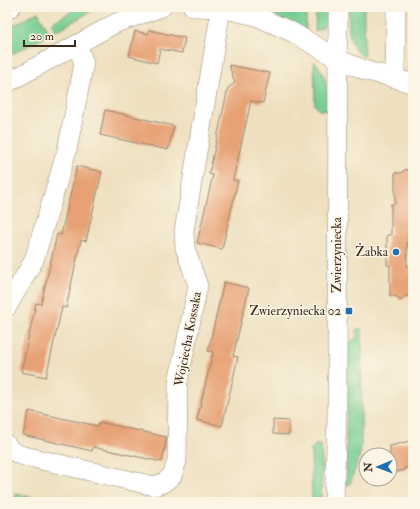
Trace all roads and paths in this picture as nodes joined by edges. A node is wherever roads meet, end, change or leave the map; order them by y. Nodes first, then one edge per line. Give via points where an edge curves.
1 (162, 7) edge
2 (192, 7) edge
3 (338, 7) edge
4 (396, 7) edge
5 (221, 8) junction
6 (77, 45) junction
7 (338, 59) junction
8 (395, 78) junction
9 (7, 83) edge
10 (413, 84) edge
11 (7, 307) edge
12 (7, 445) edge
13 (334, 502) edge

1 - 6 street via 116,23
2 - 5 street
3 - 7 street, Zwierzyniecka
4 - 8 street
5 - 7 street via 256,16 292,32
5 - 12 street, Wojciecha Kossaka via 184,232 185,248 198,286 178,382 177,461 172,476 154,486 20,455
6 - 9 street
6 - 11 street via 84,63 66,150 34,260
7 - 8 street via 367,71
7 - 13 street, Zwierzyniecka via 337,409
8 - 10 street

